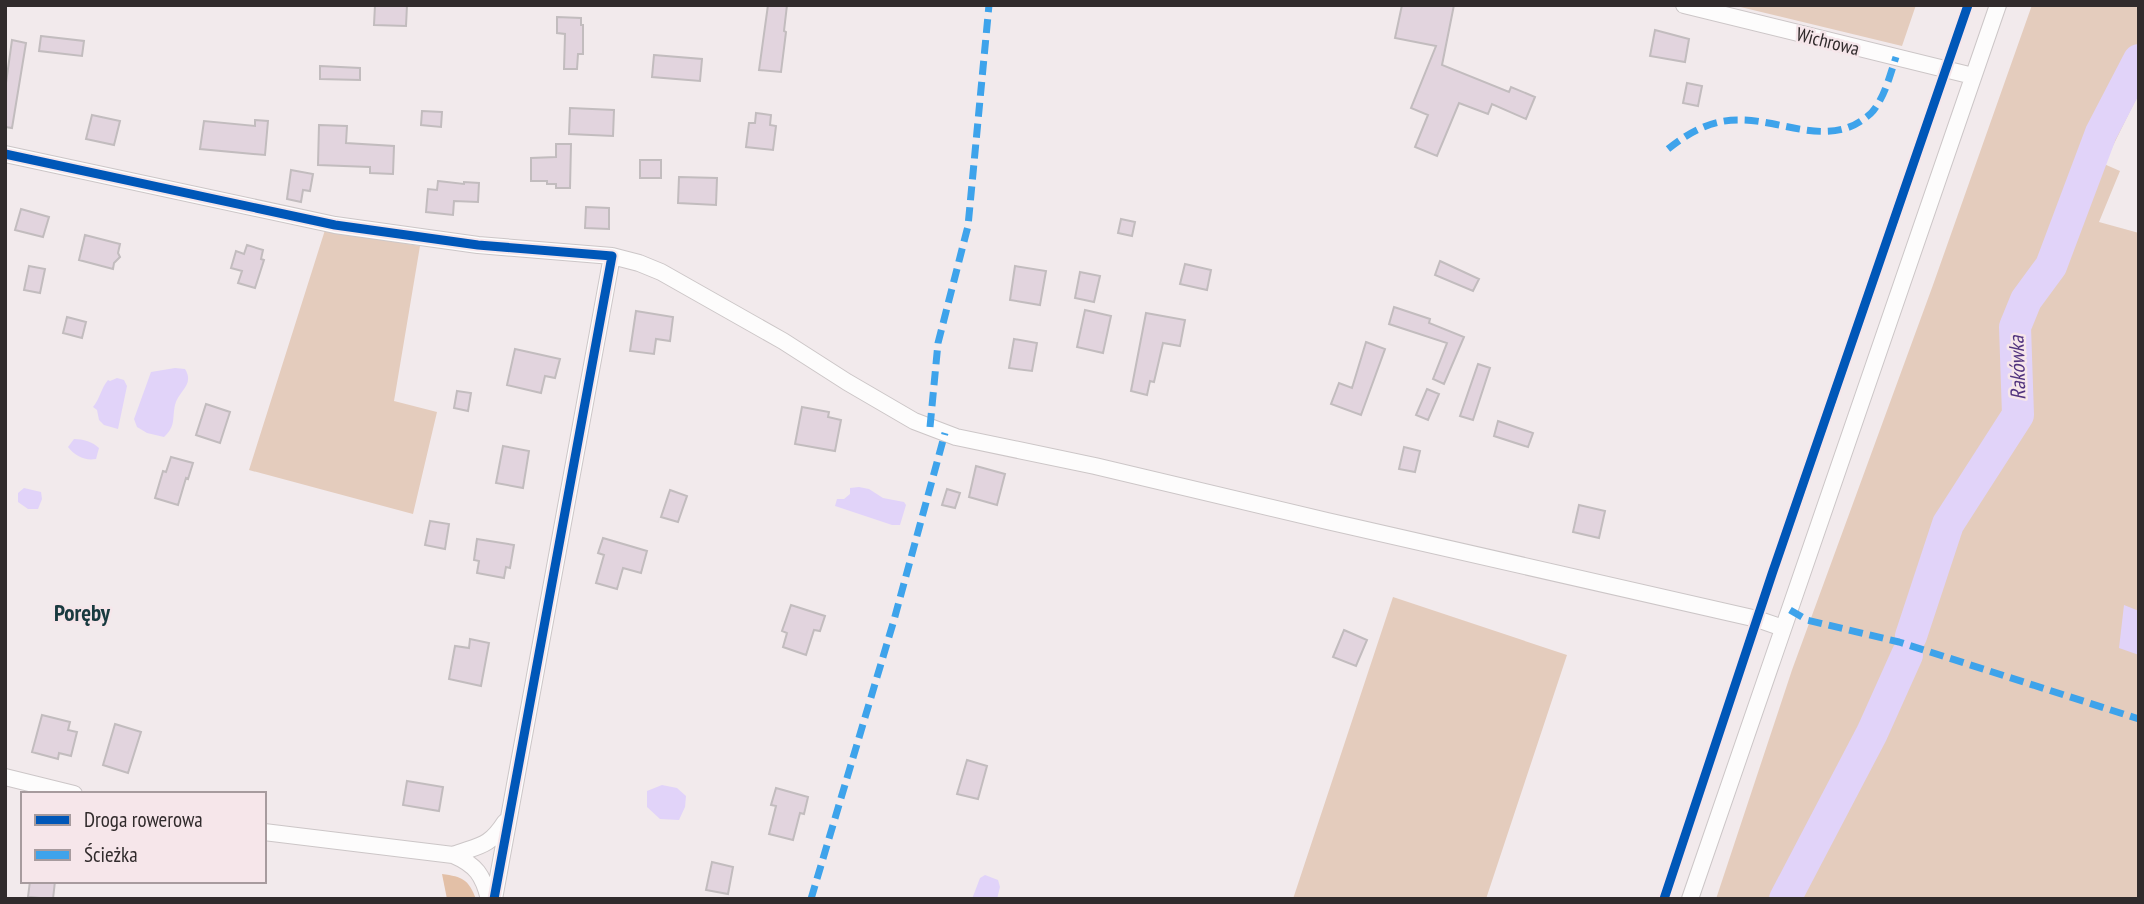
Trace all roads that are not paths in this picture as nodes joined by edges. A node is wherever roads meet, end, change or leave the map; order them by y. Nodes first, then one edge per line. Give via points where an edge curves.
1 (1684, 5) edge
2 (1998, 5) edge
3 (1973, 76) junction
4 (5, 154) edge
5 (612, 256) junction
6 (1783, 628) junction
7 (5, 777) edge
8 (66, 792) edge
9 (509, 816) junction
10 (266, 831) edge
11 (453, 855) junction
12 (491, 899) edge
13 (1690, 899) edge

1 - 3 street, Wichrowa
2 - 3 street
3 - 6 street
4 - 5 street via 335,225 478,245
5 - 6 street via 661,272 903,415 956,438 1121,472
5 - 9 street
6 - 13 street
7 - 8 street
9 - 11 street via 495,838
9 - 12 street
10 - 11 street
11 - 12 street via 467,861 484,878

